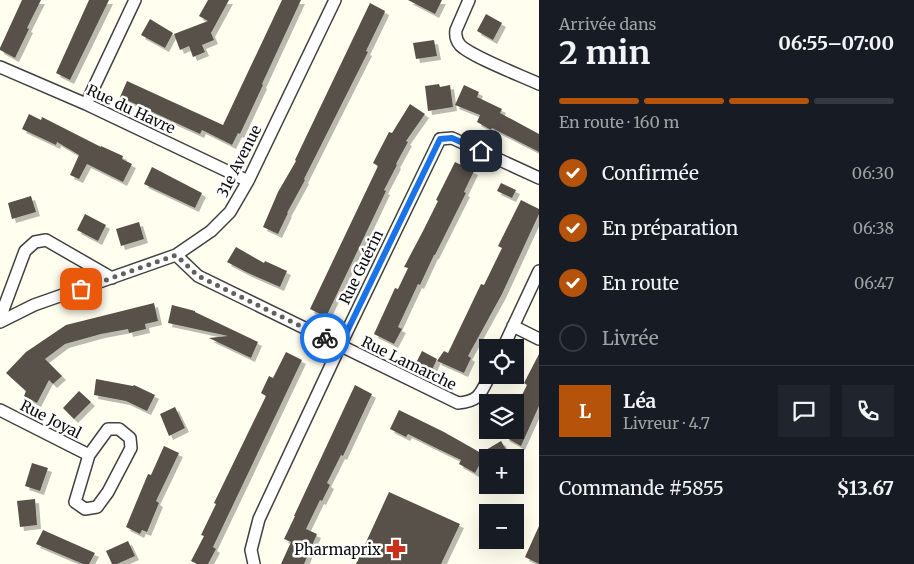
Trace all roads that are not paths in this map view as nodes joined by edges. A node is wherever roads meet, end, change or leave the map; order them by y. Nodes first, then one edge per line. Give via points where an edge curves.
1 (135, 0) edge
2 (335, 0) edge
3 (469, 0) edge
4 (0, 67) edge
5 (539, 84) edge
6 (86, 104) junction
7 (539, 178) edge
8 (248, 181) junction
9 (176, 255) junction
10 (539, 271) edge
11 (112, 278) junction
12 (0, 318) edge
13 (0, 322) edge
14 (513, 326) junction
15 (507, 339) edge
16 (539, 339) edge
17 (340, 346) junction
18 (485, 384) edge
19 (0, 410) edge
20 (89, 454) junction
21 (254, 564) edge

1 - 6 street
2 - 8 street, 31e Avenue
3 - 5 street via 456,30 458,43 470,52
4 - 6 street, Rue du Havre
6 - 8 street, Rue du Havre
7 - 17 street, Rue Guérin via 452,138 440,139
8 - 9 street, 31e Avenue via 230,212 211,231
9 - 11 street, 31e Avenue
9 - 17 street, Rue Lamarche via 198,276
10 - 14 street
11 - 12 street via 46,240 35,242 25,251
11 - 13 street, 31e Avenue via 34,305
14 - 15 street
14 - 16 street
17 - 18 street, Rue Lamarche via 458,403 472,402
17 - 21 street, Rue Guérin via 258,519 251,550
19 - 20 street, Rue Joyal
20 - 20 street, Rue Joyal via 75,502 85,509 97,506 108,492 131,448 130,438 119,430 108,429

